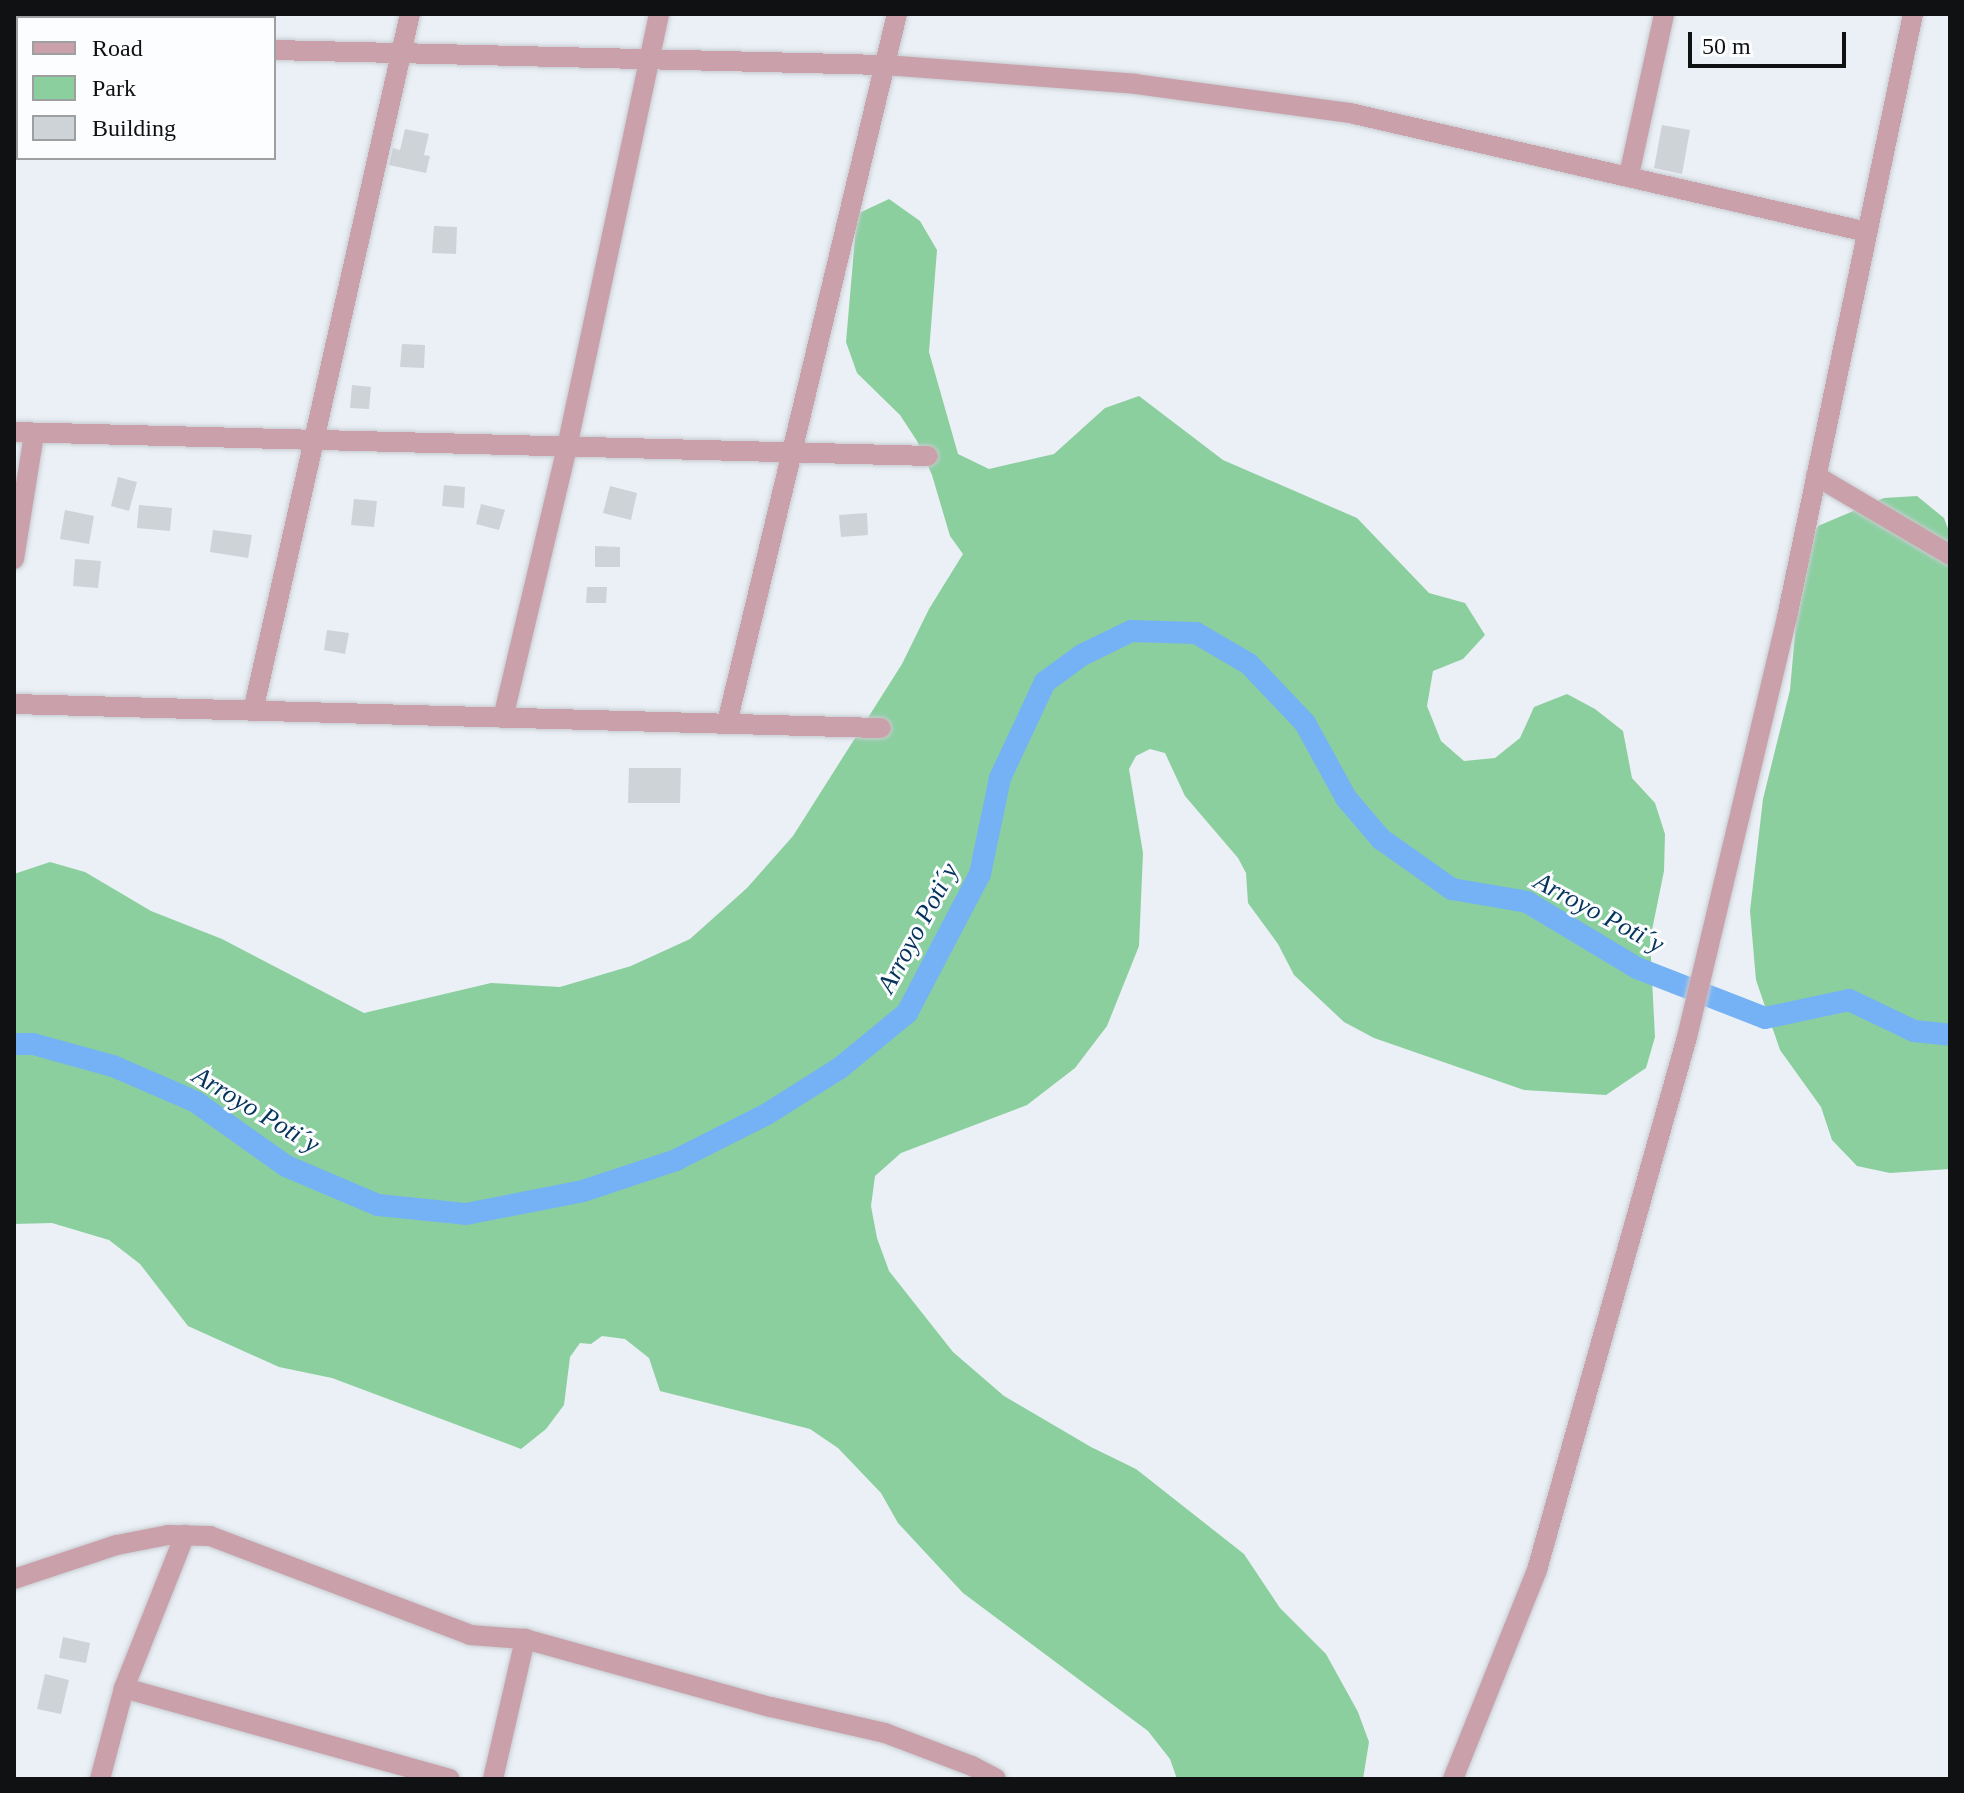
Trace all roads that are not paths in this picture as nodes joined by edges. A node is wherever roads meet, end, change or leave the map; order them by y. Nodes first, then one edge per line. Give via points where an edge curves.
1 (410, 14) edge
2 (659, 14) edge
3 (897, 14) edge
4 (1664, 14) edge
5 (1913, 14) edge
6 (276, 50) edge
7 (402, 53) junction
8 (649, 59) junction
9 (885, 65) junction
10 (1629, 175) junction
11 (1867, 232) junction
12 (24, 433) edge
13 (314, 438) junction
14 (567, 447) junction
15 (791, 455) junction
16 (928, 456) dead end
17 (1816, 476) junction
18 (1950, 555) edge
19 (14, 559) edge
20 (14, 704) edge
21 (253, 711) junction
22 (503, 718) junction
23 (727, 723) junction
24 (881, 728) dead end
25 (185, 1535) junction
26 (14, 1579) edge
27 (525, 1639) junction
28 (124, 1688) junction
29 (100, 1779) edge
30 (450, 1779) edge
31 (493, 1779) edge
32 (996, 1779) edge
33 (1453, 1779) edge

1 - 7 street
2 - 8 street
3 - 9 street
4 - 10 street
5 - 11 street
6 - 7 street
7 - 8 street
7 - 13 street
8 - 9 street
8 - 14 street
9 - 10 street via 1135,84 1350,113
9 - 15 street
10 - 11 street
11 - 17 street
12 - 13 street
12 - 19 street
13 - 14 street
13 - 21 street
14 - 15 street
14 - 22 street
15 - 16 street
15 - 23 street
17 - 18 street
17 - 33 street via 1687,1037 1537,1570
20 - 21 street
21 - 22 street
22 - 23 street
23 - 24 street
25 - 26 street via 117,1545
25 - 27 street via 210,1536 470,1635
25 - 28 street
27 - 31 street
27 - 32 street via 885,1733
28 - 29 street
28 - 30 street

